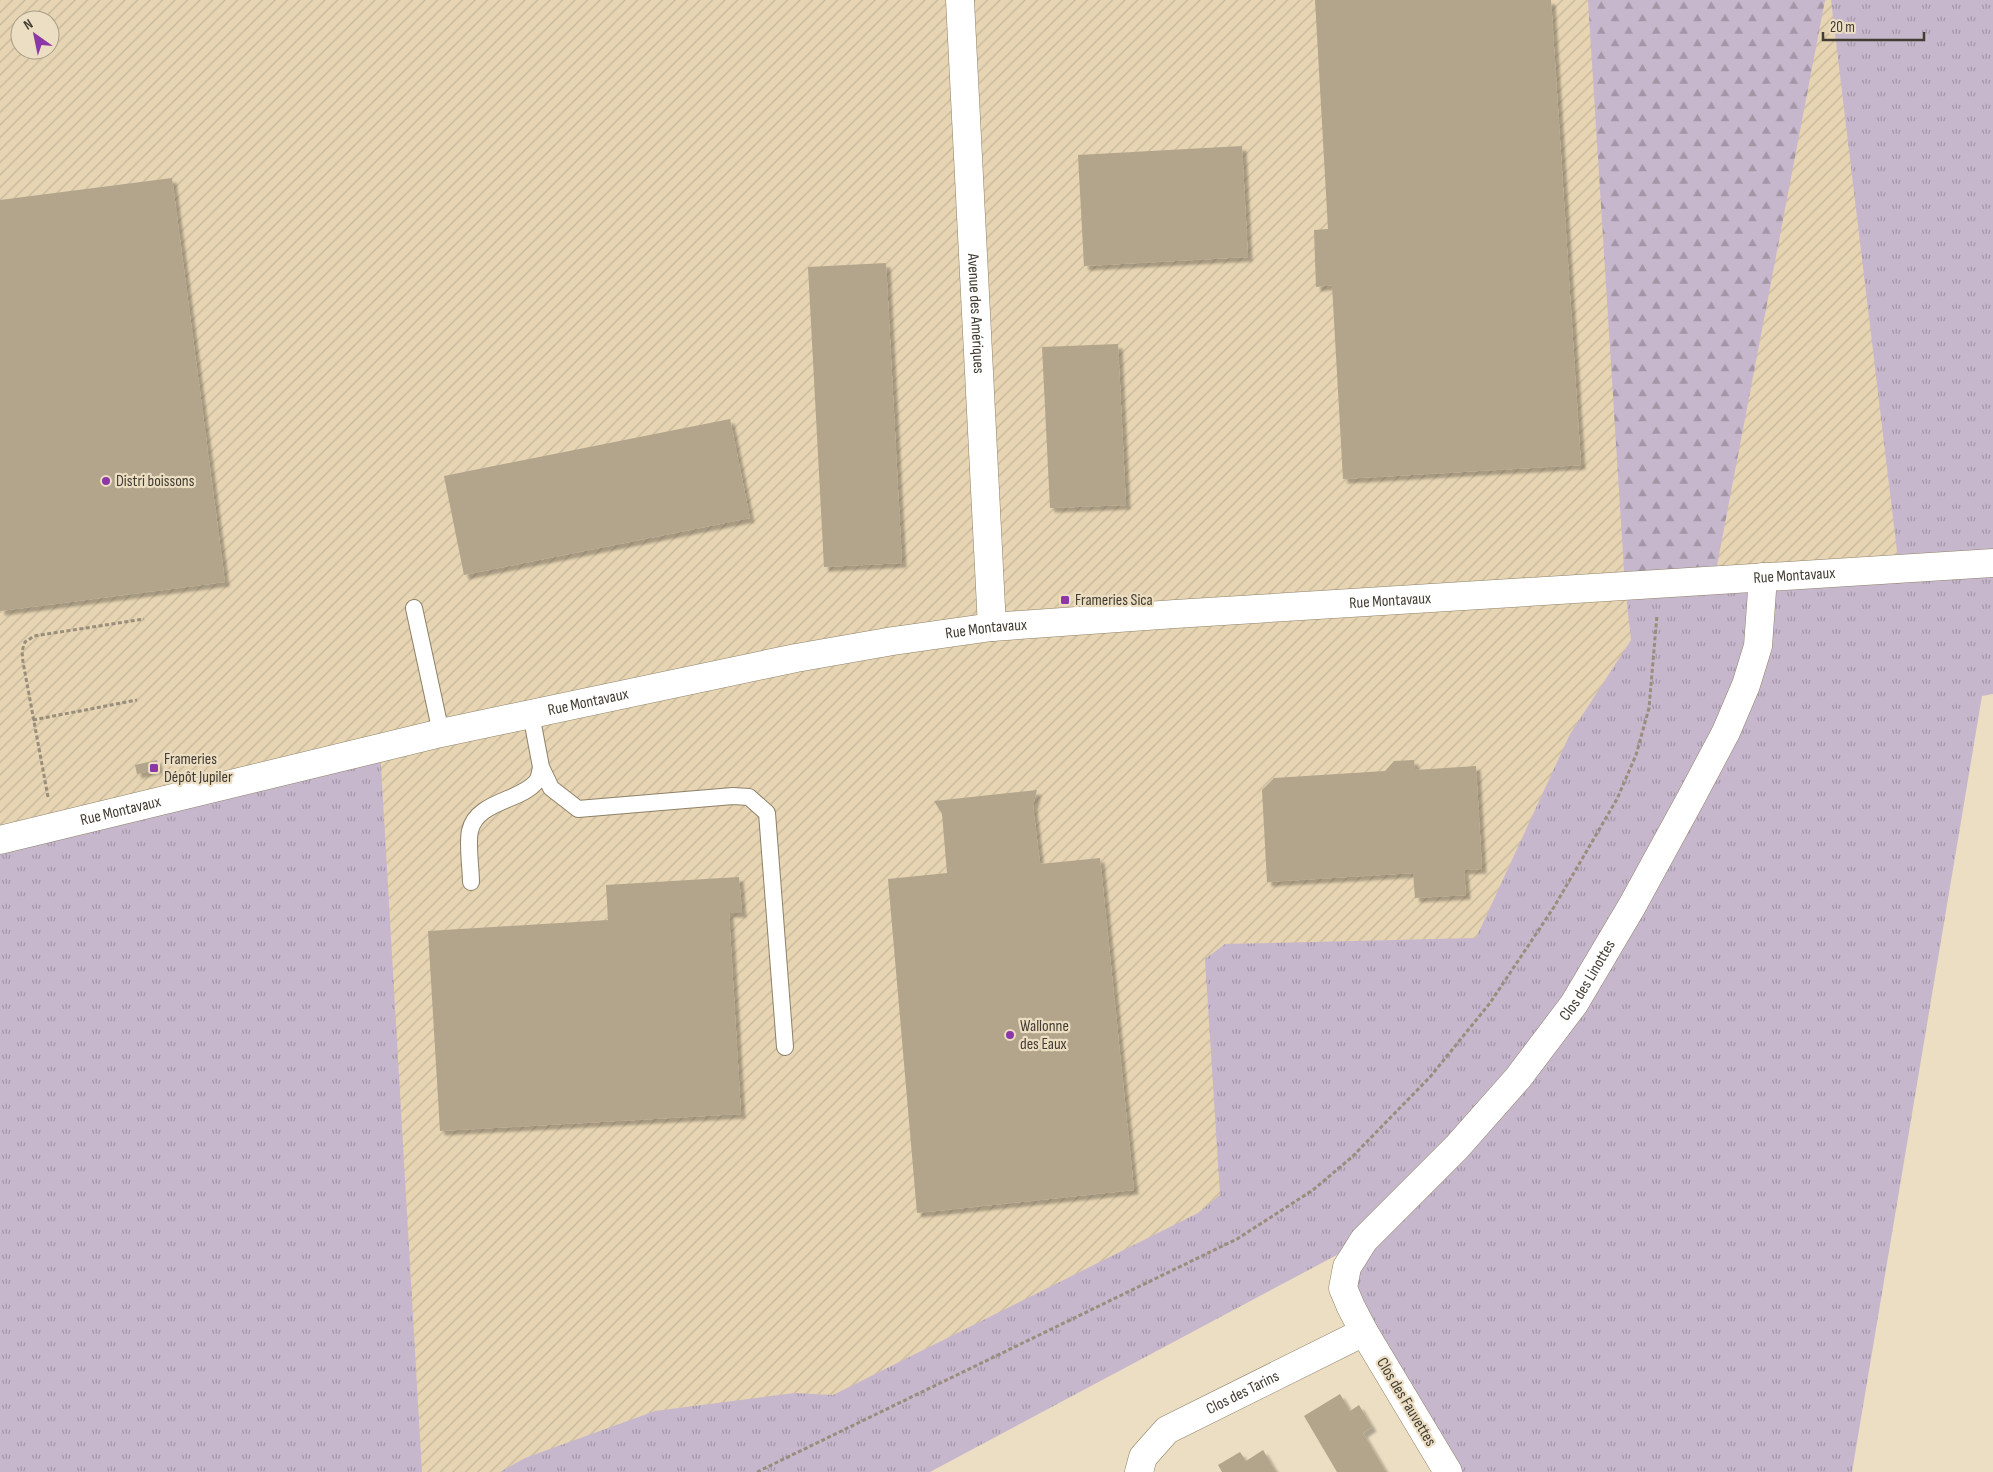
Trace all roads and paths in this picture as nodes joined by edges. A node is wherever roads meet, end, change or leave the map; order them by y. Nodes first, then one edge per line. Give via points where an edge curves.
1 (960, 0) edge
2 (1993, 562) edge
3 (1763, 577) junction
4 (1660, 583) junction
5 (414, 608) dead end
6 (144, 619) dead end
7 (992, 627) junction
8 (137, 700) dead end
9 (532, 714) junction
10 (33, 720) junction
11 (441, 733) junction
12 (541, 768) junction
13 (53, 827) junction
14 (0, 840) edge
15 (472, 882) dead end
16 (785, 1047) dead end
17 (1364, 1332) junction
18 (757, 1472) edge
19 (1139, 1472) edge
20 (1448, 1472) edge

1 - 7 street, Avenue des Amériques
2 - 3 street, Rue Montavaux
3 - 4 street, Rue Montavaux
3 - 17 street, Clos des Linottes via 1758,646 1726,732 1632,906 1574,1004 1518,1078 1457,1147 1364,1240 1347,1267 1344,1288
4 - 7 street, Rue Montavaux
4 - 18 path via 1649,708 1636,755 1617,799 1554,907 1490,1002 1430,1077 1352,1157 1313,1190 1237,1239
5 - 11 lane
6 - 10 path via 34,636 25,642 22,662
7 - 9 street, Rue Montavaux via 796,658
8 - 10 path
9 - 11 street, Rue Montavaux
9 - 12 lane
10 - 13 path
11 - 13 street, Rue Montavaux
12 - 15 lane via 537,781 529,788 476,818 470,831
12 - 16 lane via 551,788 578,809 733,796 749,797 767,812
13 - 14 street, Rue Montavaux
17 - 19 street, Clos des Tarins via 1167,1430 1143,1457
17 - 20 street, Clos des Fauvettes

